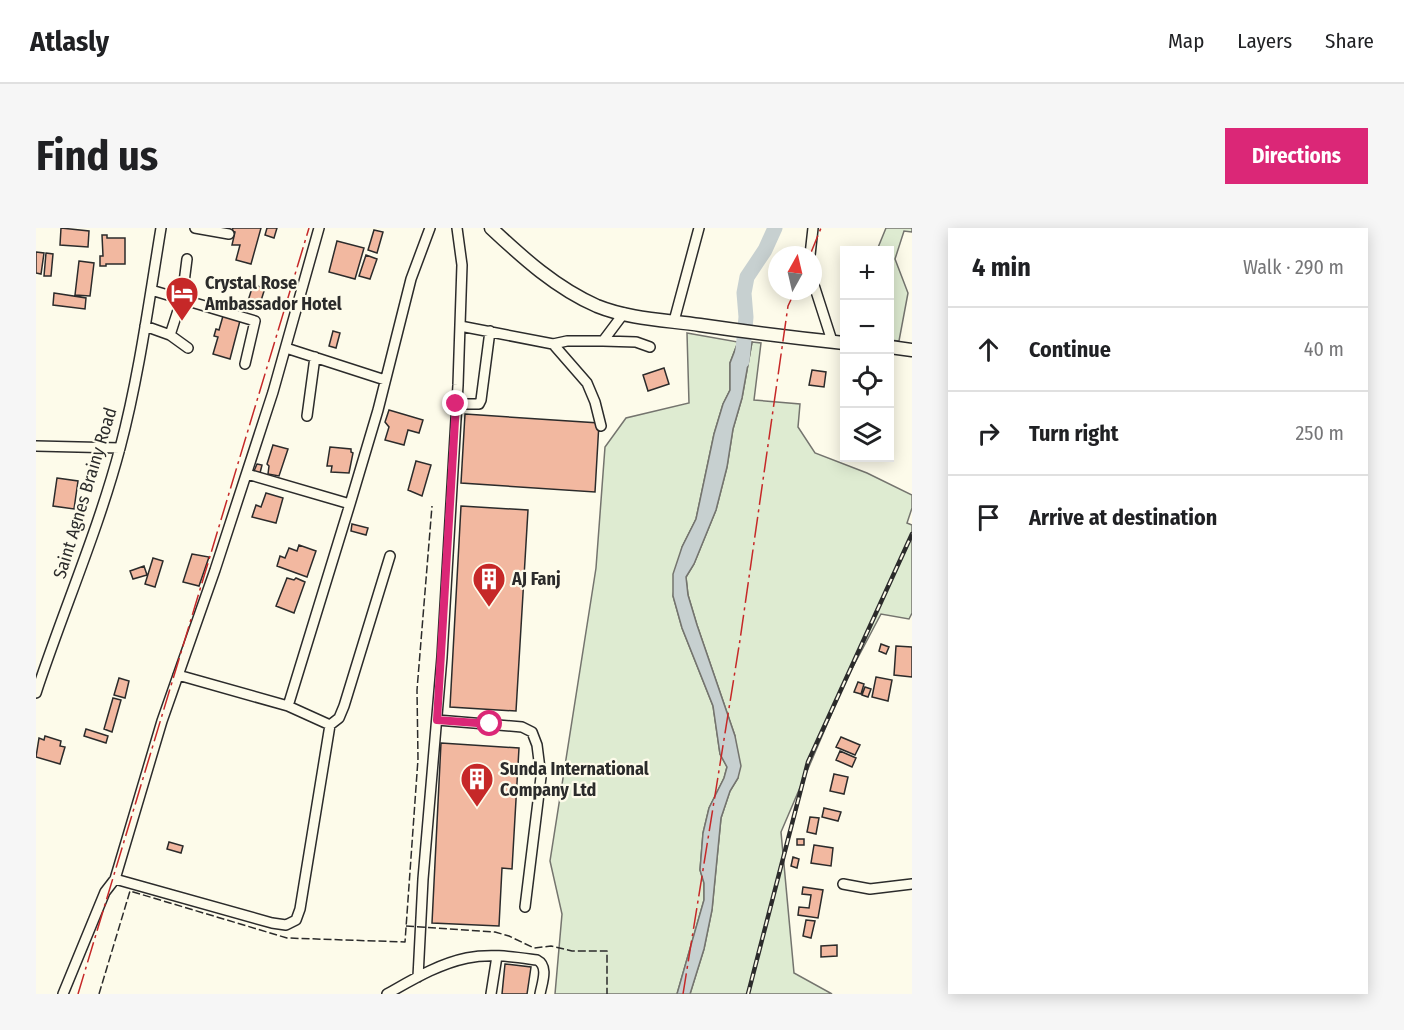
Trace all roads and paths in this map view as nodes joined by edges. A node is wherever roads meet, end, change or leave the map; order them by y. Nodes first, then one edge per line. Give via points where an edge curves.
1 (161, 228) edge
2 (195, 228) edge
3 (319, 228) edge
4 (430, 228) edge
5 (457, 228) edge
6 (491, 228) edge
7 (699, 228) edge
8 (813, 228) edge
9 (229, 234) dead end
10 (811, 246) edge
11 (187, 259) dead end
12 (151, 290) junction
13 (182, 298) junction
14 (820, 300) edge
15 (624, 313) junction
16 (674, 321) junction
17 (145, 326) junction
18 (460, 326) junction
19 (490, 331) junction
20 (170, 335) junction
21 (603, 341) junction
22 (838, 342) edge
23 (554, 344) junction
24 (650, 347) dead end
25 (188, 348) dead end
26 (286, 348) junction
27 (894, 348) edge
28 (912, 350) edge
29 (315, 357) junction
30 (245, 364) dead end
31 (385, 380) junction
32 (456, 404) junction
33 (307, 416) dead end
34 (601, 426) dead end
35 (36, 446) edge
36 (120, 448) junction
37 (247, 474) junction
38 (350, 504) junction
39 (390, 556) dead end
40 (178, 675) junction
41 (36, 693) edge
42 (288, 706) junction
43 (437, 720) junction
44 (330, 725) junction
45 (115, 879) junction
46 (843, 884) dead end
47 (912, 884) edge
48 (525, 907) dead end
49 (497, 956) junction
50 (418, 977) junction
51 (63, 994) edge
52 (387, 994) edge
53 (491, 994) edge
54 (540, 994) edge

1 - 12 street, Saint Agnes Brainy Road
2 - 9 street
3 - 26 street
4 - 31 street via 411,279
5 - 18 street via 462,265
6 - 15 main road via 558,284 599,306
7 - 16 street
8 - 10 street
11 - 13 street
12 - 13 street
12 - 17 street, Saint Agnes Brainy Road
13 - 20 street
13 - 30 street via 255,321
14 - 22 street
15 - 16 main road
15 - 21 street
16 - 22 main road
17 - 20 street
17 - 36 street, Saint Agnes Brainy Road
18 - 19 street
18 - 32 street
19 - 23 street
19 - 32 street via 481,400 475,405
20 - 25 street
21 - 23 street
21 - 24 street via 636,342
23 - 34 street via 587,383
26 - 29 street
26 - 37 street
27 - 28 main road
29 - 31 street
29 - 33 street
31 - 38 street
32 - 43 street
35 - 36 street
36 - 41 street, Saint Agnes Brainy Road
37 - 38 street
37 - 40 street
38 - 42 street
39 - 44 street via 344,706 339,718
40 - 42 street
40 - 45 street
42 - 44 street
43 - 48 street via 522,727 532,732 541,777
43 - 50 street
44 - 45 street via 296,920 286,925 272,923
45 - 51 street via 105,892
46 - 47 street via 870,889
49 - 50 street via 442,965
49 - 53 street
49 - 54 street via 542,963
50 - 52 street

